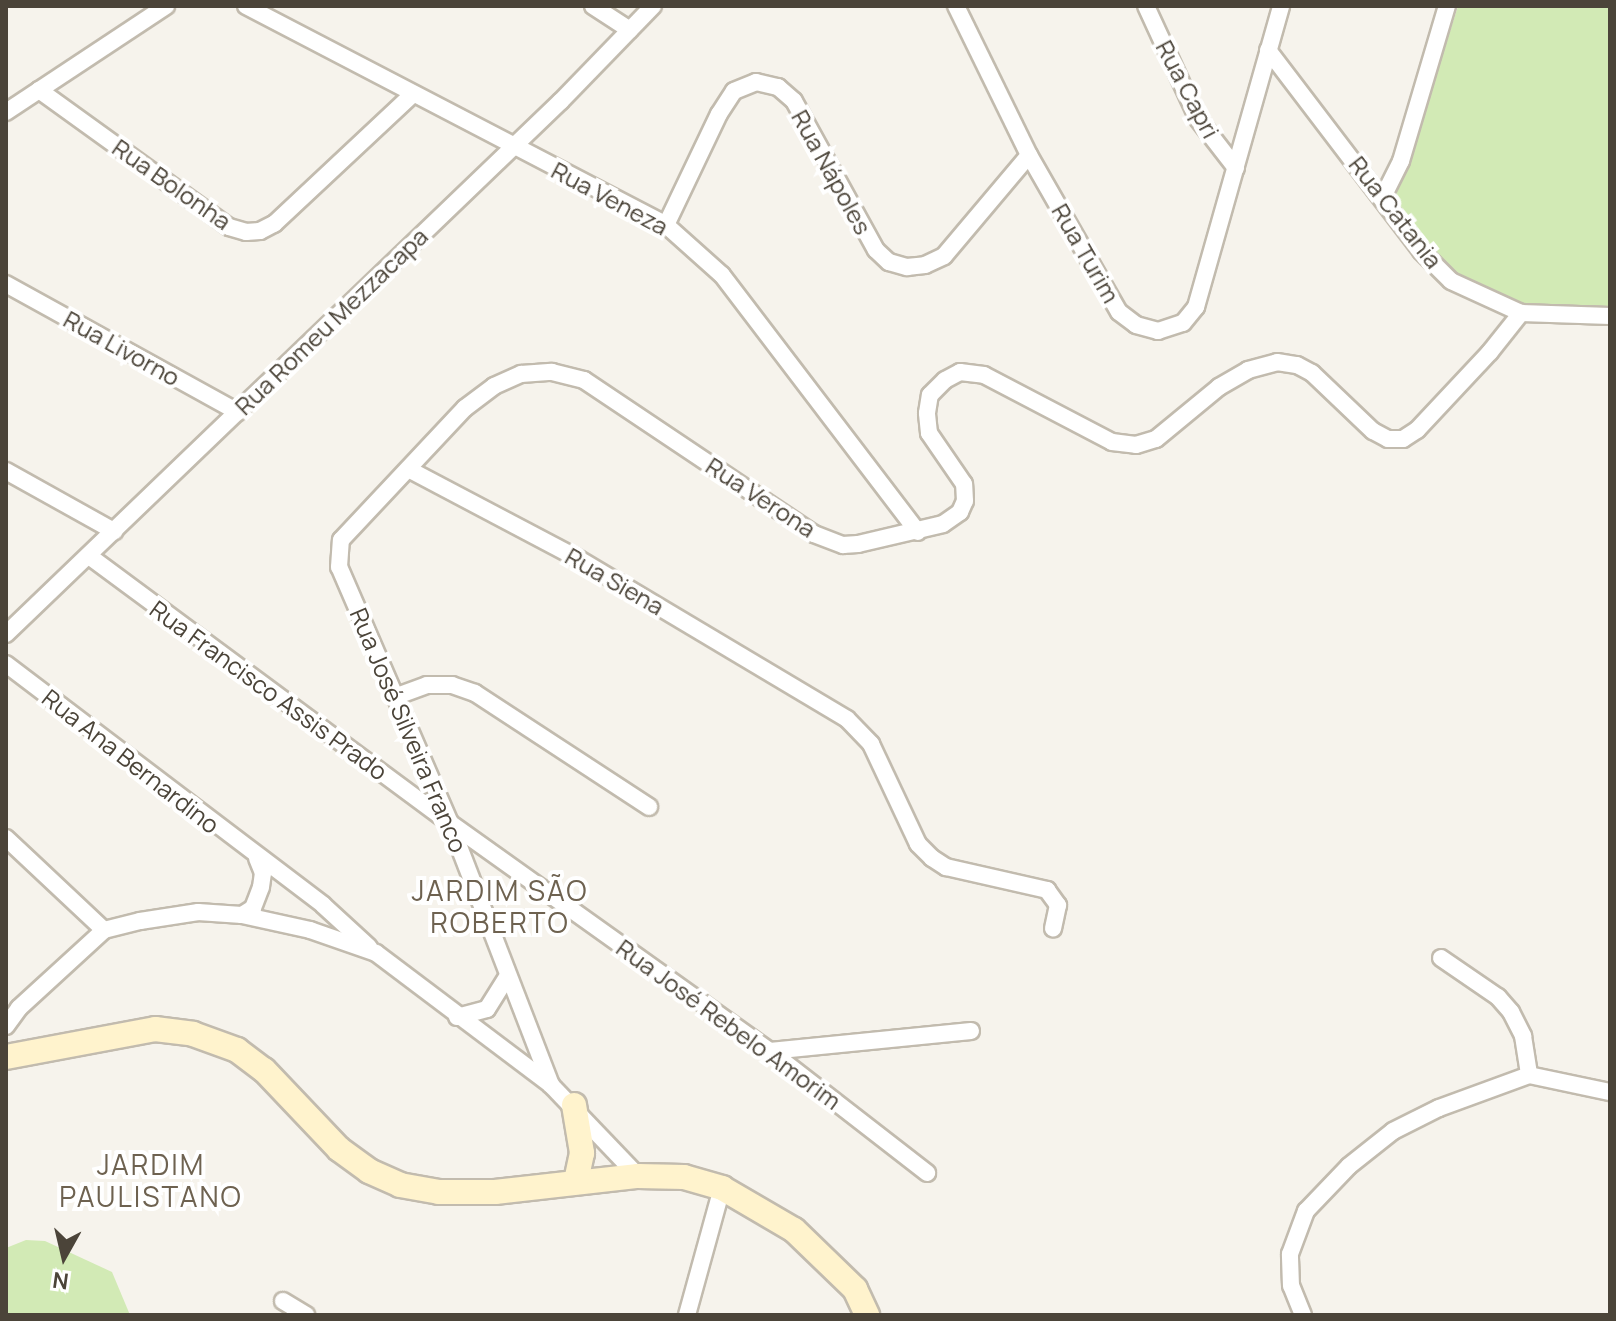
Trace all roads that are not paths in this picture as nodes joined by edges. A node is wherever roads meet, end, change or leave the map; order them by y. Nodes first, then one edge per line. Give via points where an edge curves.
1 (166, 6) edge
2 (246, 6) edge
3 (593, 6) edge
4 (653, 6) edge
5 (956, 6) edge
6 (1146, 6) edge
7 (1281, 6) edge
8 (1447, 6) edge
9 (630, 30) junction
10 (1268, 50) junction
11 (39, 90) junction
12 (412, 95) junction
13 (6, 112) edge
14 (510, 146) junction
15 (1029, 155) junction
16 (1236, 168) junction
17 (1383, 197) junction
18 (666, 225) junction
19 (6, 284) edge
20 (1521, 313) junction
21 (1610, 316) edge
22 (238, 412) junction
23 (410, 470) junction
24 (6, 471) edge
25 (114, 531) junction
26 (918, 532) junction
27 (338, 554) joint
28 (89, 556) junction
29 (6, 634) edge
30 (6, 664) edge
31 (397, 696) junction
32 (649, 807) dead end
33 (450, 823) junction
34 (6, 838) edge
35 (257, 858) junction
36 (323, 905) junction
37 (242, 915) junction
38 (1053, 928) dead end
39 (104, 930) junction
40 (310, 930) junction
41 (376, 953) junction
42 (1441, 958) dead end
43 (508, 976) junction
44 (457, 1017) junction
45 (6, 1026) edge
46 (971, 1031) dead end
47 (770, 1051) junction
48 (6, 1057) edge
49 (1529, 1075) junction
50 (551, 1085) junction
51 (1610, 1092) edge
52 (574, 1105) junction
53 (927, 1173) dead end
54 (638, 1176) junction
55 (576, 1182) junction
56 (722, 1188) junction
57 (283, 1301) dead end
58 (306, 1315) edge
59 (687, 1315) edge
60 (867, 1315) edge
61 (1303, 1315) edge

1 - 11 street
2 - 12 street, Rua Veneza
3 - 9 street
4 - 9 street, Rua Romeu Mezzacapa
5 - 15 street, Rua Turim
6 - 16 street, Rua Capri via 1198,119
7 - 10 street, Rua Turim
8 - 17 street via 1401,161
9 - 14 street, Rua Romeu Mezzacapa
10 - 16 street, Rua Turim
10 - 17 street, Rua Catania
11 - 12 street, Rua Bolonha via 229,227 246,232 274,224
11 - 13 street
12 - 14 street, Rua Veneza
14 - 18 street, Rua Veneza
14 - 22 street, Rua Romeu Mezzacapa
15 - 16 street, Rua Turim via 1119,312 1136,325 1158,331 1183,323 1196,307
15 - 18 street, Rua Nápoles via 944,256 907,267 889,262 876,250 794,101 778,87 756,82 734,91 719,114
17 - 20 street, Rua Catania via 1421,251 1451,281
18 - 26 street, Rua Veneza via 722,275
19 - 22 street, Rua Livorno
20 - 21 street, Rua Catania
20 - 26 street, Rua Verona via 1417,430 1403,439 1373,431 1297,365 1277,362 1248,370 1156,439 1136,445 1112,442 984,375 960,372 930,395 927,413 929,433 964,484 965,501 943,524
22 - 25 street, Rua Romeu Mezzacapa
23 - 26 street, Rua Verona via 465,408 494,386 521,374 552,372 584,380 830,541 858,544
23 - 27 street, Rua Verona via 341,540
23 - 38 street, Rua Siena via 577,558 847,719 871,744 918,844 946,867 1047,890 1058,905
24 - 25 street
25 - 28 street, Rua Romeu Mezzacapa
27 - 31 street, Rua José Silveira Franco via 339,567
28 - 29 street, Rua Romeu Mezzacapa
28 - 33 street, Rua Francisco Assis Prado
30 - 35 street, Rua Ana Bernardino
31 - 32 street via 427,685 452,685 475,693
31 - 33 street, Rua José Silveira Franco
33 - 43 street, Rua José Silveira Franco
33 - 47 street, Rua José Rebelo Amorim
34 - 39 street
35 - 36 street, Rua Ana Bernardino
35 - 37 street via 261,887 253,908
36 - 40 street via 318,924
36 - 41 street, Rua Ana Bernardino
37 - 39 street via 198,912
37 - 40 street
39 - 45 street
40 - 41 street
41 - 44 street, Rua Ana Bernardino
42 - 49 street via 1511,1012 1523,1036
43 - 44 street via 487,1009
43 - 50 street, Rua José Silveira Franco
44 - 50 street, Rua Ana Bernardino
46 - 47 street
47 - 53 street, Rua José Rebelo Amorim
48 - 55 street via 155,1029 193,1034 237,1050 255,1063 339,1149 400,1185 439,1192 495,1192
49 - 51 street
49 - 61 street via 1393,1131 1349,1166 1306,1211 1290,1254 1291,1286
50 - 52 street, Rua Ana Bernardino
52 - 54 street, Rua Ana Bernardino
52 - 55 street via 582,1153
54 - 55 street
54 - 56 street via 684,1177
56 - 59 street
56 - 60 street via 794,1230 855,1289
57 - 58 street

